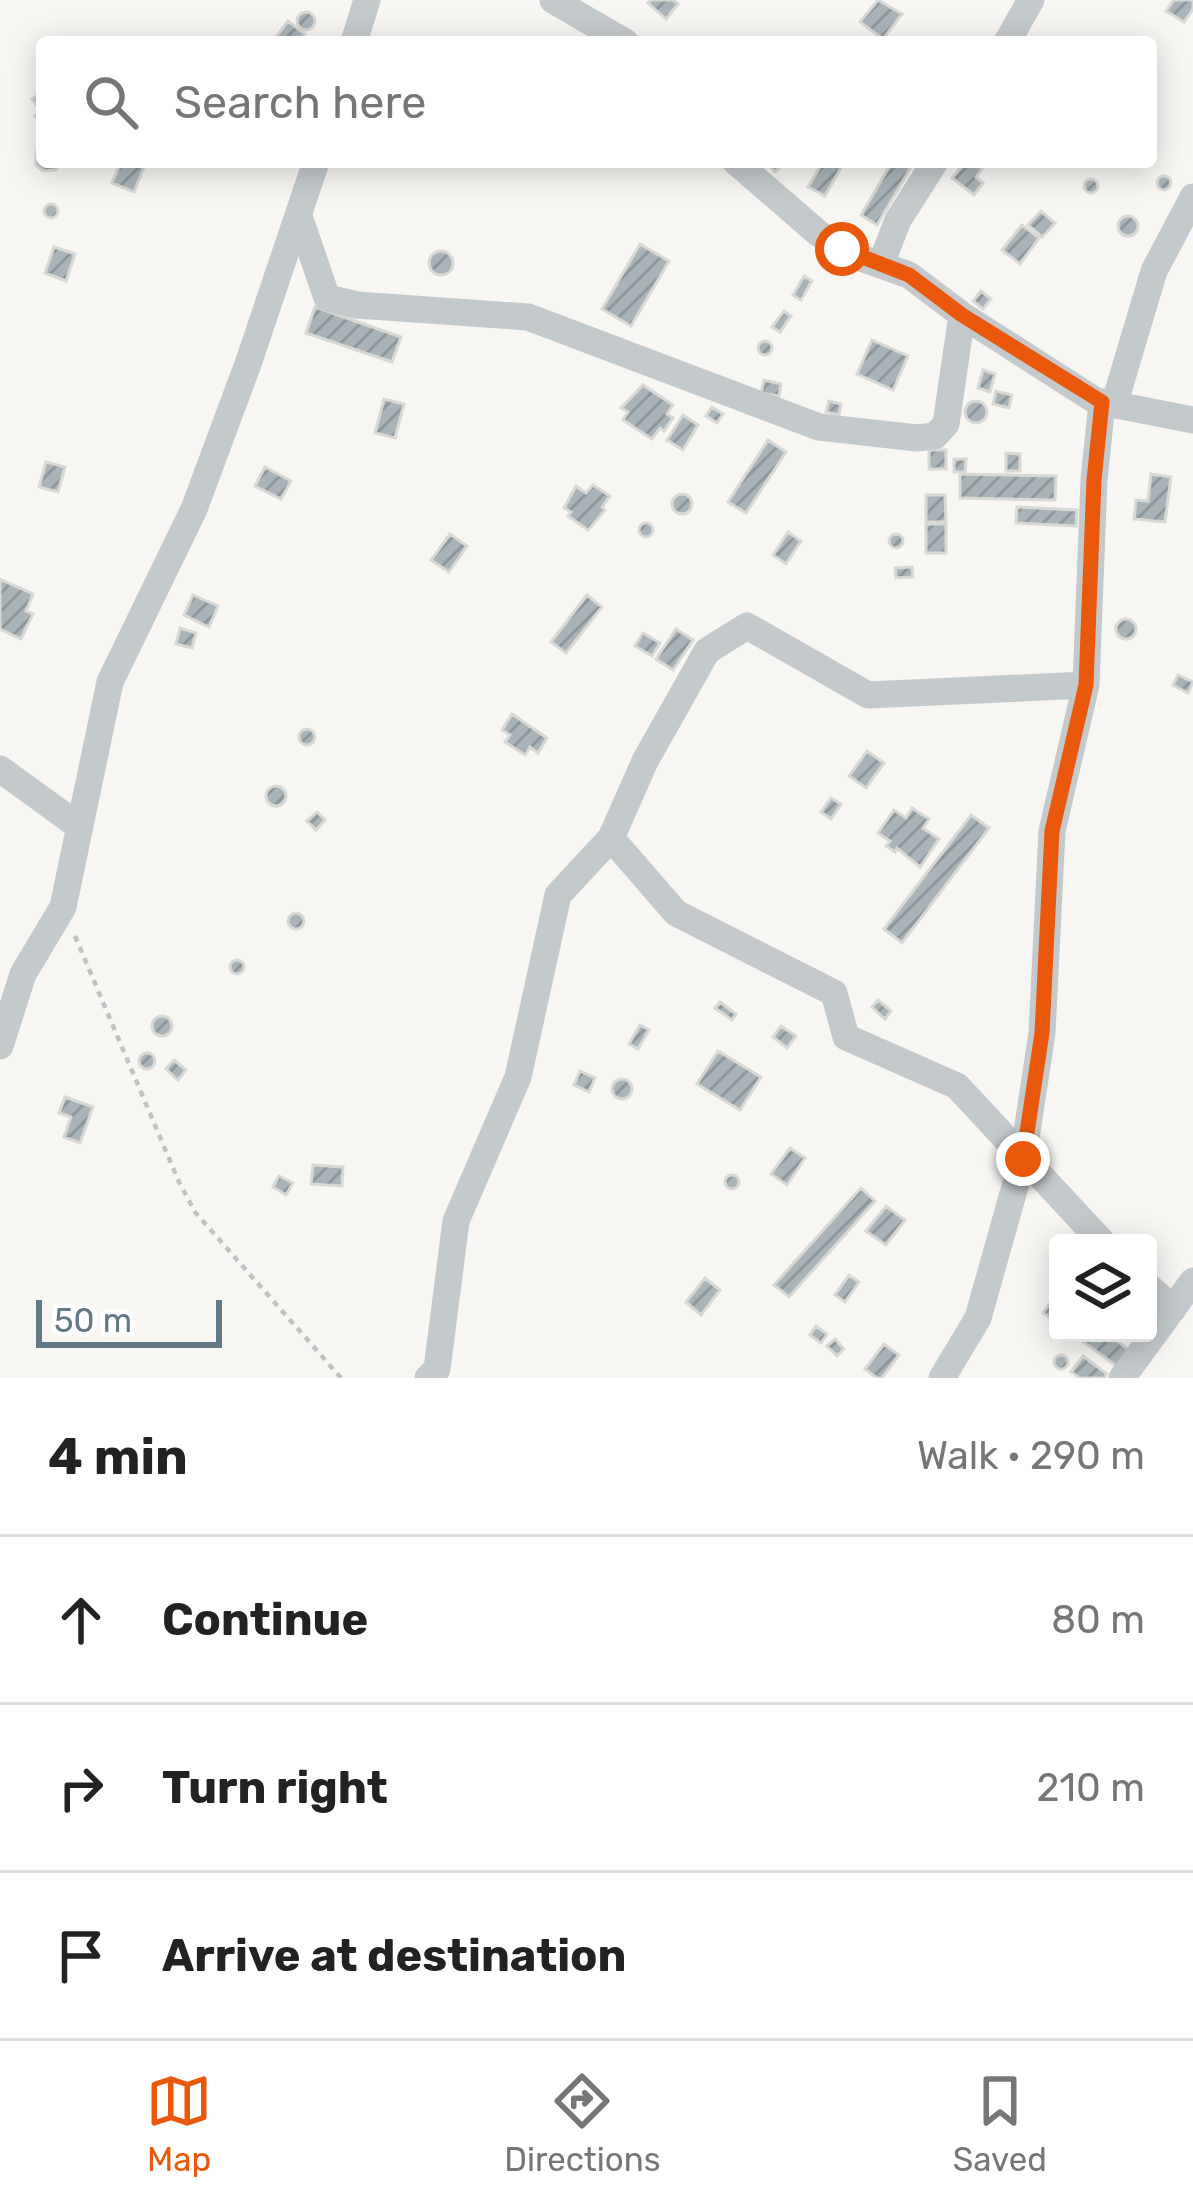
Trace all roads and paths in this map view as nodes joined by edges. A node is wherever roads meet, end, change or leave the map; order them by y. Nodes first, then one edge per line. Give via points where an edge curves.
1 (367, 0) edge
2 (554, 0) edge
3 (1031, 0) edge
4 (356, 36) edge
5 (615, 36) edge
6 (1010, 36) edge
7 (314, 168) edge
8 (743, 168) edge
9 (931, 168) edge
10 (1193, 197) edge
11 (298, 216) junction
12 (881, 264) junction
13 (962, 315) junction
14 (1108, 403) junction
15 (1193, 420) edge
16 (1086, 685) junction
17 (0, 769) edge
18 (80, 827) junction
19 (611, 838) junction
20 (64, 907) junction
21 (0, 1046) edge
22 (1023, 1159) junction
23 (1094, 1234) edge
24 (1193, 1281) edge
25 (1157, 1295) edge
26 (1173, 1310) junction
27 (341, 1378) edge
28 (428, 1378) edge
29 (942, 1378) edge
30 (1122, 1378) edge

1 - 4 street
2 - 5 street
3 - 6 street
7 - 11 street
8 - 12 street via 818,233
9 - 12 street
10 - 14 street via 1154,271
11 - 13 street via 327,298 527,317 819,427 935,436 946,424
11 - 18 street via 194,509 110,682
12 - 13 street
13 - 14 street
14 - 15 street
14 - 16 street via 1094,480
16 - 19 street via 868,694 747,626 707,651
16 - 22 street via 1052,831 1042,1033
17 - 18 street
18 - 20 street
19 - 22 street via 676,913 834,993 846,1037 957,1086
19 - 28 street via 558,895 518,1077 455,1221 437,1370
20 - 21 street via 23,974
20 - 27 path via 195,1212
22 - 23 street
22 - 29 street via 978,1318
24 - 26 street
25 - 26 street
26 - 30 street

